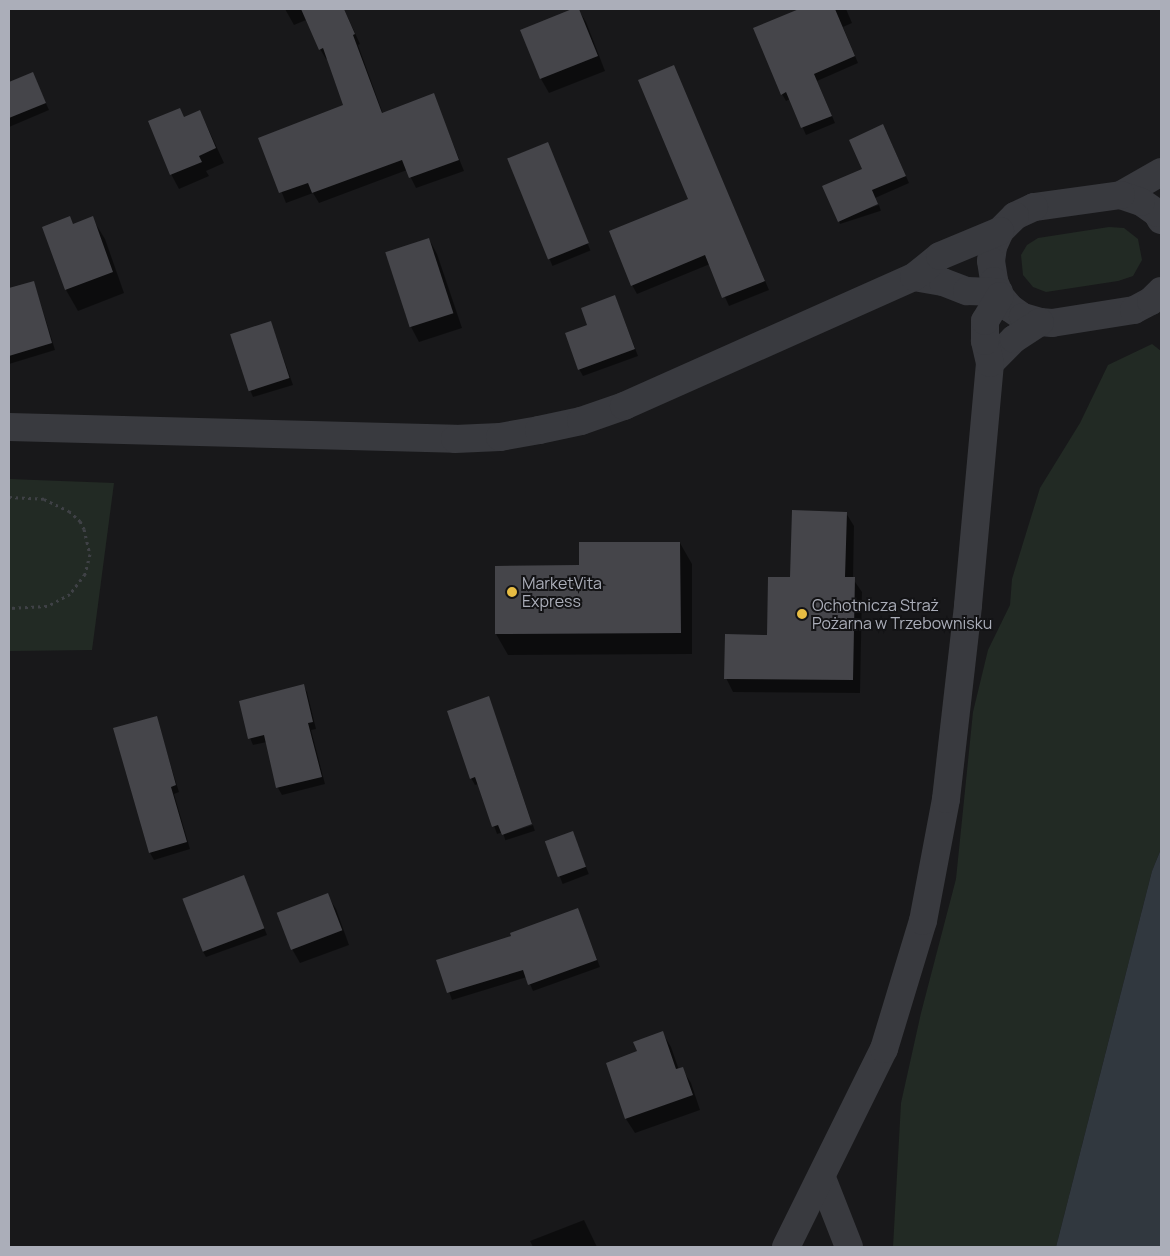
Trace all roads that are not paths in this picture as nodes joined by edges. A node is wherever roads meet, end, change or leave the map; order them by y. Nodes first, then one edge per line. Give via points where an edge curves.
1 (1161, 172) edge
2 (1121, 195) junction
3 (1161, 220) edge
4 (1000, 231) junction
5 (914, 277) junction
6 (1161, 291) edge
7 (999, 294) junction
8 (1040, 322) junction
9 (990, 363) junction
10 (9, 427) edge
11 (822, 1178) junction
12 (786, 1247) edge
13 (849, 1247) edge

1 - 2 street
2 - 3 street via 1141,202 1157,213
2 - 4 street via 1034,206 1015,216
4 - 5 street via 940,256
4 - 7 street via 991,260
5 - 7 street via 967,291
5 - 10 street via 624,406 581,421 500,437 455,440
6 - 8 street via 1134,310 1052,323
7 - 8 street via 1010,308
7 - 9 street via 985,321
8 - 9 street via 1014,339
9 - 11 street via 946,799 923,921 884,1049
11 - 12 street
11 - 13 street

